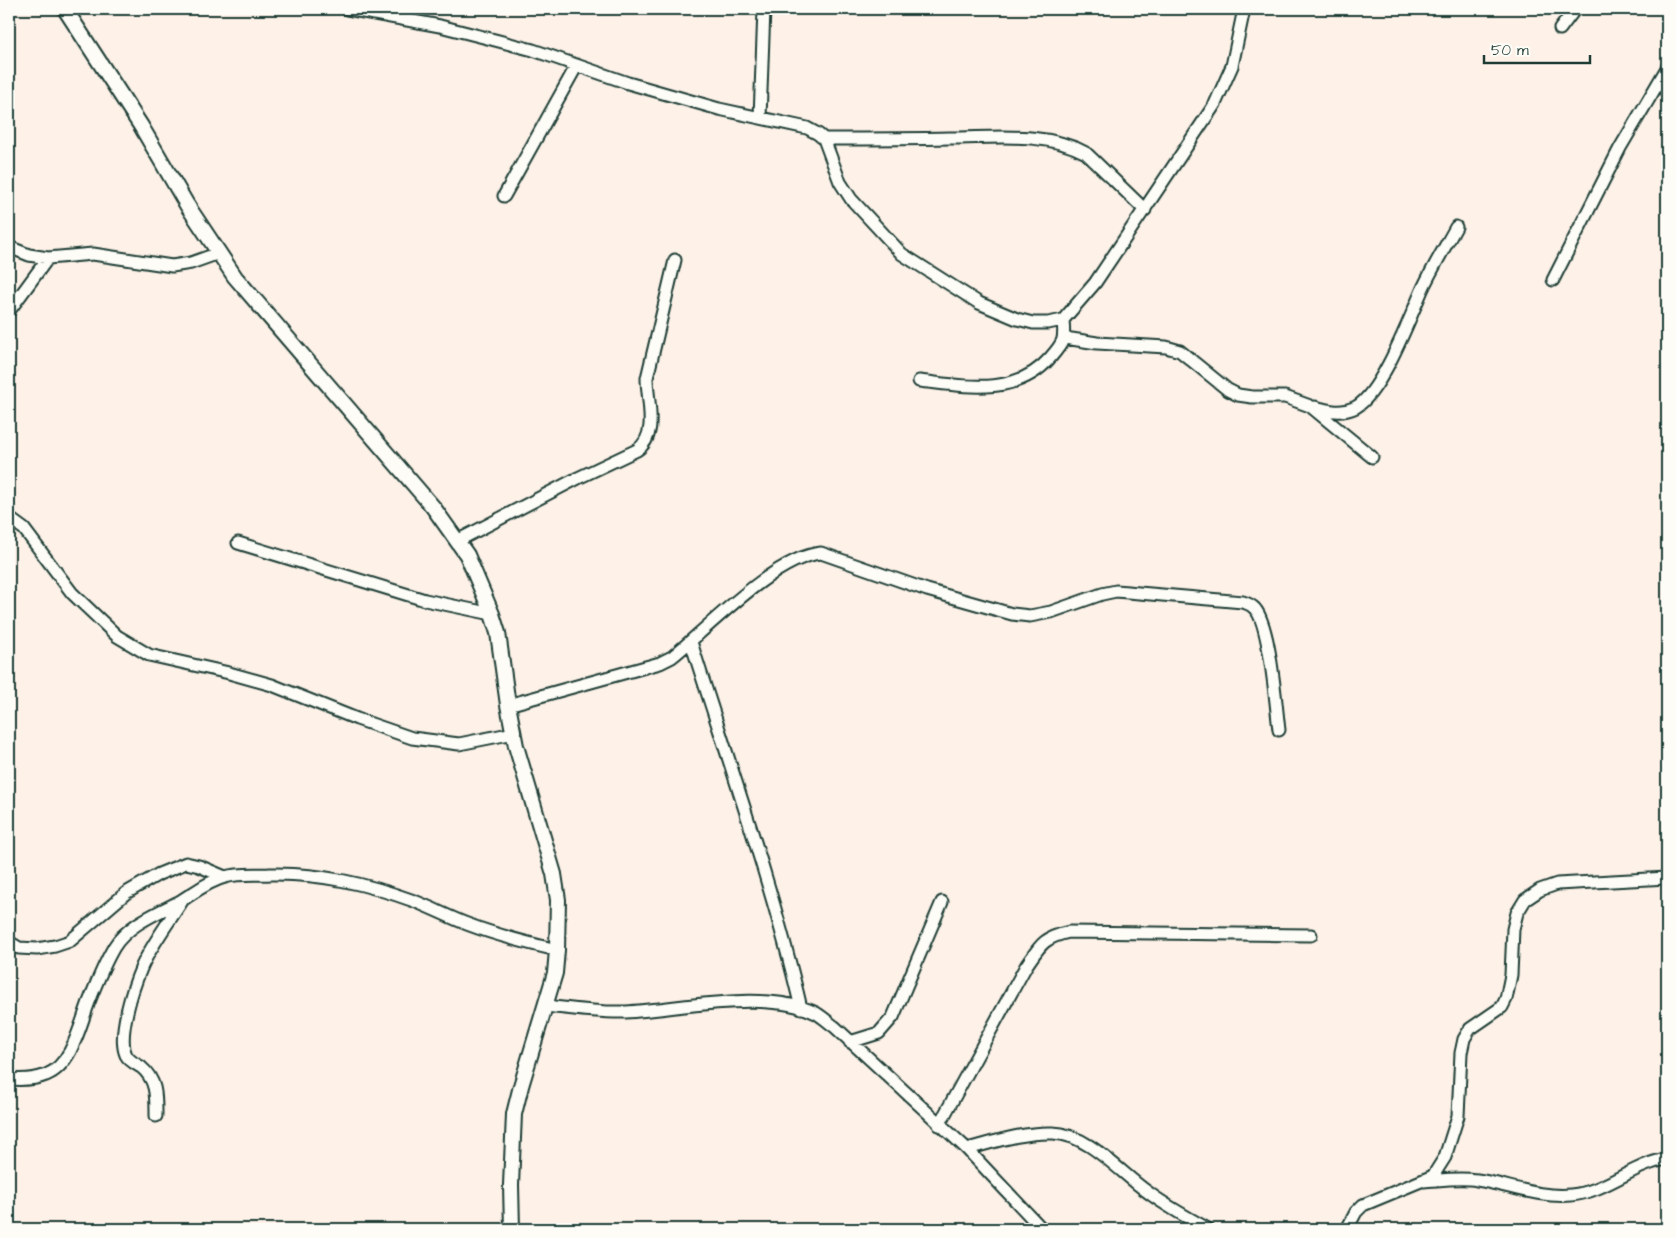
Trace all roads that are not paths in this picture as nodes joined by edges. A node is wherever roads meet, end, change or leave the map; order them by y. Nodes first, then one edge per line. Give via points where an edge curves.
1 (65, 9) edge
2 (347, 9) edge
3 (764, 9) edge
4 (1244, 9) edge
5 (1575, 9) edge
6 (1560, 29) dead end
7 (577, 65) junction
8 (1667, 68) edge
9 (760, 118) junction
10 (824, 139) junction
11 (504, 196) dead end
12 (1145, 210) junction
13 (1456, 227) dead end
14 (9, 247) edge
15 (219, 253) junction
16 (48, 258) junction
17 (675, 260) dead end
18 (1553, 280) dead end
19 (9, 311) edge
20 (1062, 320) junction
21 (1064, 338) junction
22 (919, 382) dead end
23 (1310, 406) junction
24 (1372, 457) dead end
25 (9, 518) edge
26 (457, 541) junction
27 (238, 542) dead end
28 (492, 614) junction
29 (691, 642) junction
30 (508, 705) junction
31 (1279, 730) dead end
32 (514, 733) junction
33 (225, 877) junction
34 (1667, 878) edge
35 (183, 899) junction
36 (942, 902) dead end
37 (1310, 935) dead end
38 (9, 942) edge
39 (557, 950) junction
40 (546, 1006) junction
41 (800, 1008) junction
42 (850, 1042) junction
43 (9, 1079) edge
44 (156, 1116) dead end
45 (938, 1125) junction
46 (966, 1149) junction
47 (1667, 1159) edge
48 (1422, 1181) junction
49 (512, 1229) edge
50 (1042, 1229) edge
51 (1208, 1229) edge
52 (1346, 1229) edge

1 - 15 street
2 - 7 street via 440,26
3 - 9 street
4 - 12 street via 1232,66 1215,104
5 - 6 street
7 - 9 street via 646,88
7 - 11 street
8 - 18 street via 1620,148
9 - 10 street via 807,128
10 - 12 street via 1010,138 1058,142 1086,153
10 - 20 street via 840,182 851,199 902,254 987,307 1033,323
12 - 20 street via 1095,283
13 - 23 street via 1387,366 1366,399 1344,411
14 - 16 street
15 - 16 street via 172,266 93,254
15 - 26 street via 235,277 428,500
16 - 19 street
17 - 26 street via 647,378 650,420 645,445
20 - 21 street
21 - 22 street via 1044,364 1019,381 1005,385 967,386
21 - 23 street via 1174,348 1238,395 1285,398
23 - 24 street
25 - 32 street via 24,529 72,593 118,636 149,655 272,685 412,738 459,744
26 - 28 street via 467,555
27 - 28 street via 425,600
28 - 30 street
29 - 30 street via 672,658 660,663
29 - 31 street via 777,570 808,554 821,553 927,590 1012,614 1030,616 1051,612 1116,591 1243,602 1254,607 1267,638
29 - 41 street via 790,961
30 - 32 street
32 - 39 street via 554,874 558,900
33 - 35 street
33 - 38 street via 186,863 126,893 70,941 37,949 19,948
33 - 39 street via 296,874 354,882 415,902 466,924
34 - 48 street via 1557,884 1525,900 1513,929 1511,975 1506,999 1502,1007 1470,1029 1464,1039 1458,1116 1445,1157 1433,1176
35 - 43 street via 130,929 115,946 88,1003 80,1031 60,1065 47,1075 27,1080
35 - 44 street via 142,966 123,1033 127,1058 152,1080 156,1092
36 - 42 street via 893,1017 878,1033
37 - 45 street via 1070,932 1053,936 1041,944 1026,966
39 - 40 street
40 - 41 street via 625,1012 749,1002
40 - 49 street via 514,1114
41 - 42 street via 817,1014
42 - 45 street
45 - 46 street
46 - 50 street
46 - 51 street via 1039,1133 1055,1132 1073,1137 1088,1145 1147,1192
47 - 48 street via 1591,1191 1571,1195 1542,1195 1476,1179
48 - 52 street via 1363,1205

